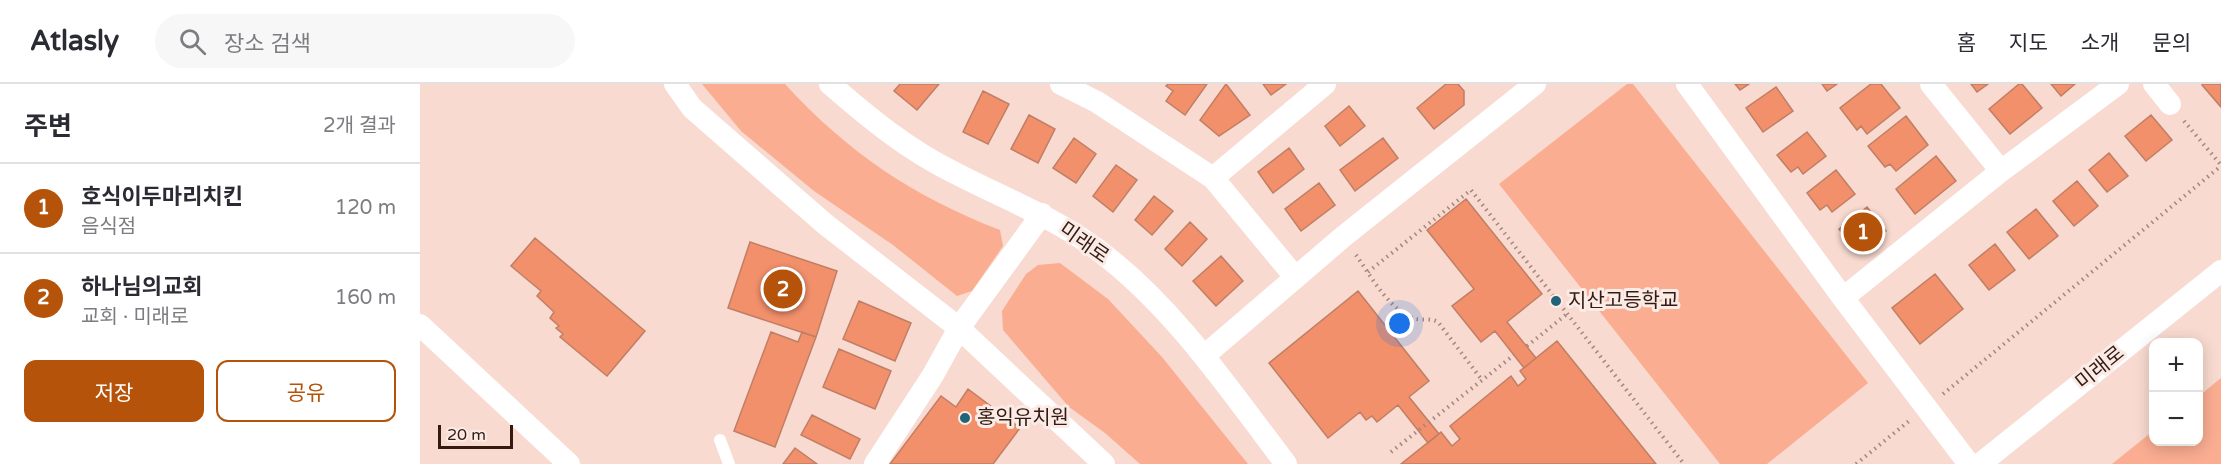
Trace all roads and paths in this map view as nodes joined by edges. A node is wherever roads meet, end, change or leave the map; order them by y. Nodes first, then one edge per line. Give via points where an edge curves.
1 (675, 84) edge
2 (830, 84) edge
3 (1061, 84) edge
4 (1325, 84) edge
5 (1688, 84) edge
6 (1931, 84) edge
7 (2118, 84) edge
8 (2154, 84) edge
9 (1525, 87) edge
10 (2170, 104) joint
11 (2221, 166) edge
12 (2001, 171) junction
13 (1213, 178) junction
14 (1042, 214) junction
15 (1344, 236) junction
16 (1368, 272) junction
17 (2221, 272) edge
18 (1295, 277) junction
19 (1843, 298) junction
20 (1568, 314) junction
21 (420, 325) edge
22 (959, 328) junction
23 (1527, 346) dead end
24 (1514, 355) dead end
25 (1204, 356) junction
26 (1482, 380) junction
27 (1938, 398) dead end
28 (1916, 416) dead end
29 (720, 440) dead end
30 (1390, 452) dead end
31 (569, 464) edge
32 (729, 464) edge
33 (875, 464) edge
34 (1104, 464) edge
35 (1286, 464) edge
36 (1684, 464) edge
37 (1856, 464) edge
38 (1970, 464) edge
39 (1980, 464) edge

1 - 22 street via 692,108 825,224
2 - 14 street, 미래로 via 884,131 952,172
3 - 13 street via 1097,102
4 - 13 street
5 - 19 street
6 - 12 street
7 - 12 street
8 - 10 street
9 - 15 street
10 - 11 path
11 - 27 path
12 - 19 street
13 - 18 street
14 - 22 street
14 - 25 street, 미래로 via 1098,250 1150,296
15 - 16 path
15 - 18 street
16 - 20 path via 1471,190
16 - 26 path via 1406,315 1438,322
17 - 39 street, 미래로
18 - 25 street
19 - 38 street
20 - 23 path
20 - 36 path
21 - 31 street
22 - 33 street
22 - 34 street
24 - 26 path
25 - 35 street, 미래로
26 - 30 path
28 - 37 path
29 - 32 lane

